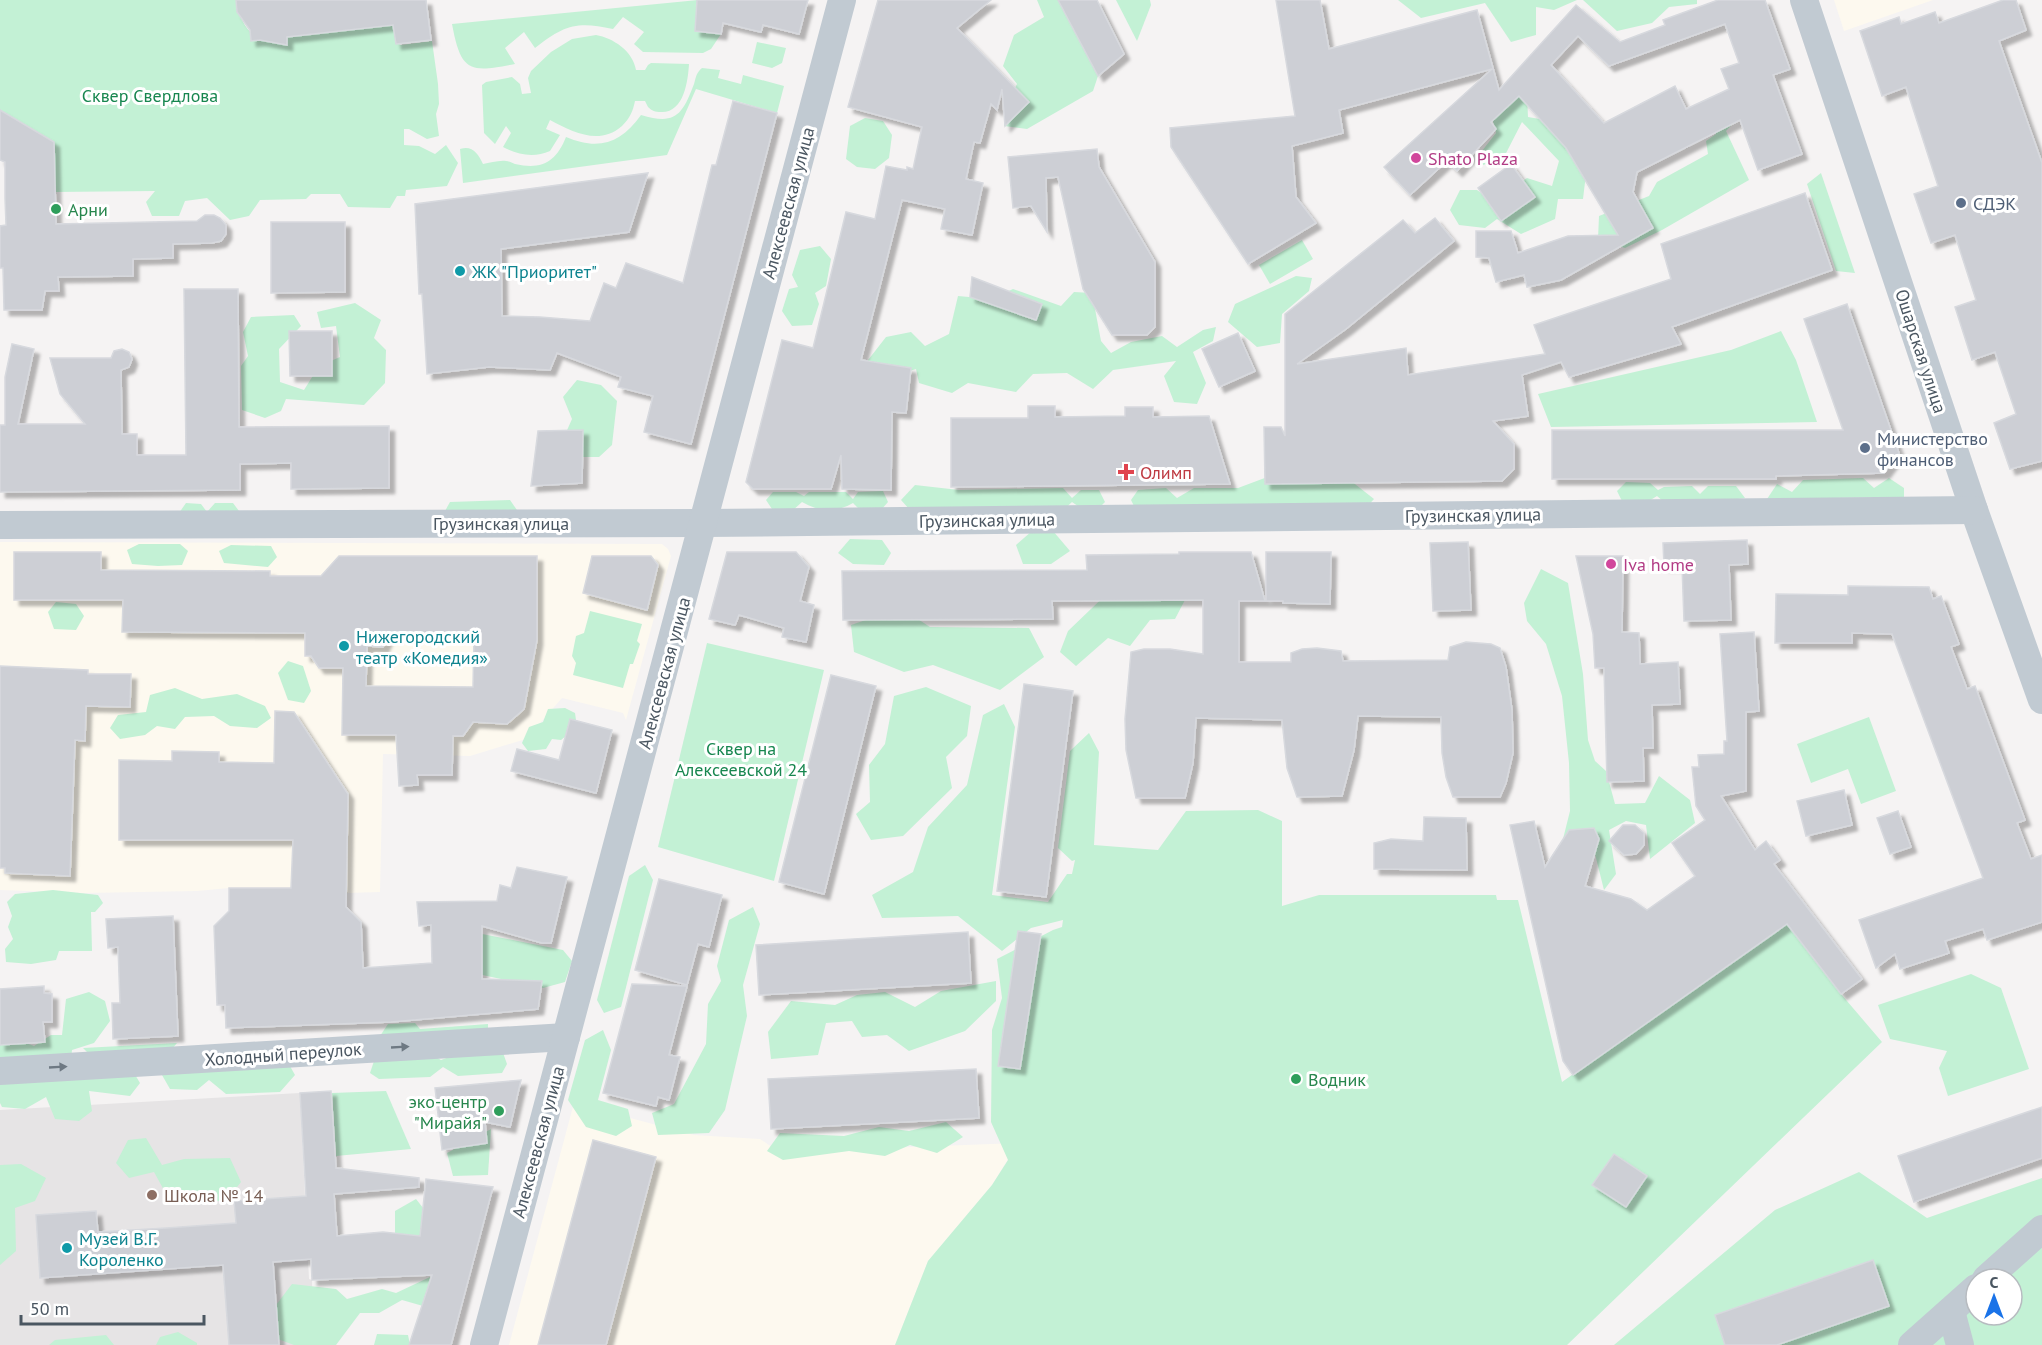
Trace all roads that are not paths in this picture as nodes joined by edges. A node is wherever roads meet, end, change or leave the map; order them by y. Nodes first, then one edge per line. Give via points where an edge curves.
1 (842, 0) edge
2 (1804, 0) edge
3 (1974, 510) junction
4 (704, 523) junction
5 (0, 525) edge
6 (2042, 700) edge
7 (566, 1037) junction
8 (0, 1071) edge
9 (2042, 1229) edge
10 (1999, 1267) edge
11 (1964, 1299) edge
12 (1951, 1311) junction
13 (484, 1345) edge
14 (1912, 1345) edge
15 (1960, 1345) edge

1 - 4 street, Алексеевская улица
2 - 3 street, Ошарская улица
3 - 4 street, Грузинская улица
3 - 6 street, Ошарская улица
4 - 5 street, Грузинская улица
4 - 7 street, Алексеевская улица
8 -> 7 street, Холодный переулок
7 - 13 street, Алексеевская улица
9 - 10 street
11 - 12 street
12 - 14 street
12 - 15 street

